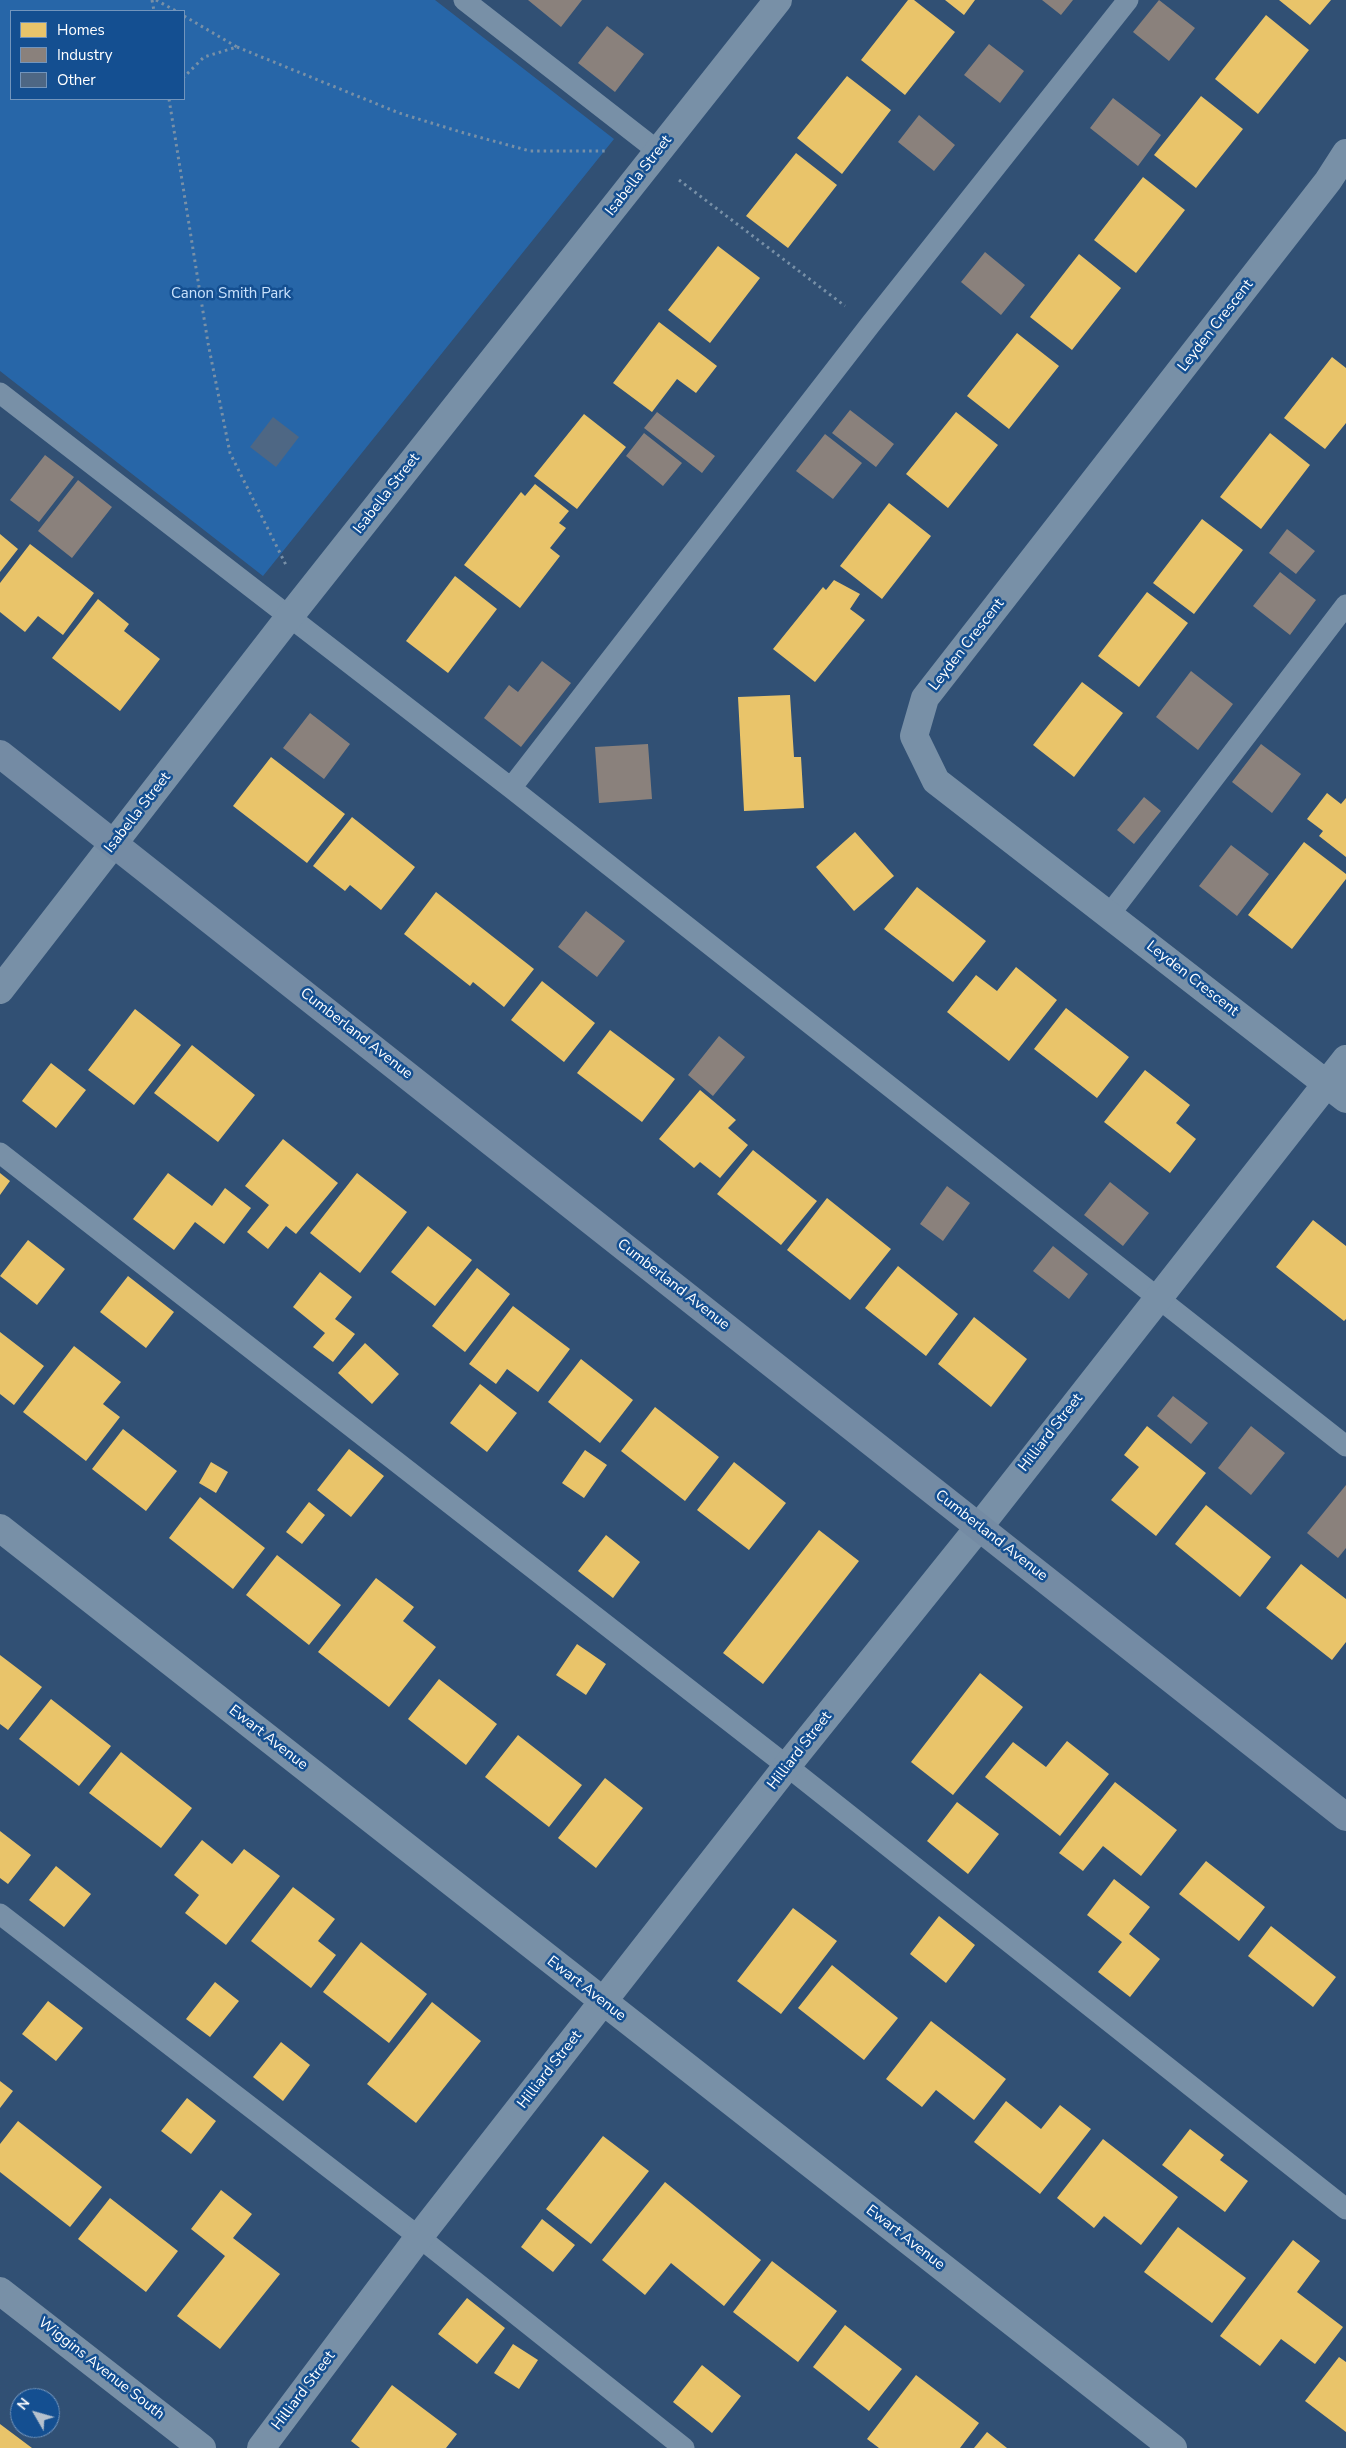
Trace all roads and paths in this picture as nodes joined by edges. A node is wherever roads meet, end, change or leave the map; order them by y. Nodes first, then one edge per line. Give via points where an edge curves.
1 (156, 0) edge
2 (464, 0) edge
3 (778, 0) edge
4 (1128, 0) edge
5 (174, 10) edge
6 (185, 17) edge
7 (237, 47) junction
8 (185, 76) edge
9 (169, 100) edge
10 (629, 128) junction
11 (659, 152) junction
12 (1346, 153) edge
13 (686, 185) dead end
14 (870, 325) junction
15 (0, 393) edge
16 (263, 596) junction
17 (1346, 605) edge
18 (290, 616) junction
19 (0, 754) edge
20 (512, 788) junction
21 (115, 843) junction
22 (1109, 915) junction
23 (0, 990) edge
24 (1346, 1059) edge
25 (1336, 1092) edge
26 (0, 1153) edge
27 (1158, 1297) junction
28 (1346, 1446) edge
29 (979, 1527) junction
30 (0, 1528) edge
31 (787, 1766) junction
32 (1346, 1817) edge
33 (0, 1914) edge
34 (603, 2002) junction
35 (1346, 2209) edge
36 (419, 2237) junction
37 (0, 2291) edge
38 (202, 2448) edge
39 (261, 2448) edge
40 (684, 2448) edge
41 (1174, 2448) edge

1 - 5 path
2 - 10 lane
3 - 11 street, Isabella Street
4 - 14 lane
6 - 7 path
7 - 8 path via 204,57
7 - 10 path via 399,112 530,151 610,151
9 - 16 path via 208,343 230,453 286,565
10 - 11 lane
11 - 18 street, Isabella Street
12 - 22 street, Leyden Crescent via 1328,181 925,698 914,736 936,781
13 - 14 path
14 - 20 lane
15 - 16 lane
16 - 18 lane
17 - 22 lane
18 - 20 lane
18 - 21 street, Isabella Street
19 - 21 street, Cumberland Avenue
20 - 27 lane
21 - 23 street, Isabella Street
21 - 29 street, Cumberland Avenue
22 - 25 street, Leyden Crescent
24 - 25 street, Hilliard Street
25 - 27 street, Hilliard Street
26 - 31 lane
27 - 28 lane
27 - 29 street, Hilliard Street
29 - 31 street, Hilliard Street
29 - 32 street, Cumberland Avenue
30 - 34 street, Ewart Avenue
31 - 34 street, Hilliard Street
31 - 35 lane
33 - 36 lane
34 - 36 street, Hilliard Street
34 - 41 street, Ewart Avenue
36 - 39 street, Hilliard Street
36 - 40 lane
37 - 38 street, Wiggins Avenue South

